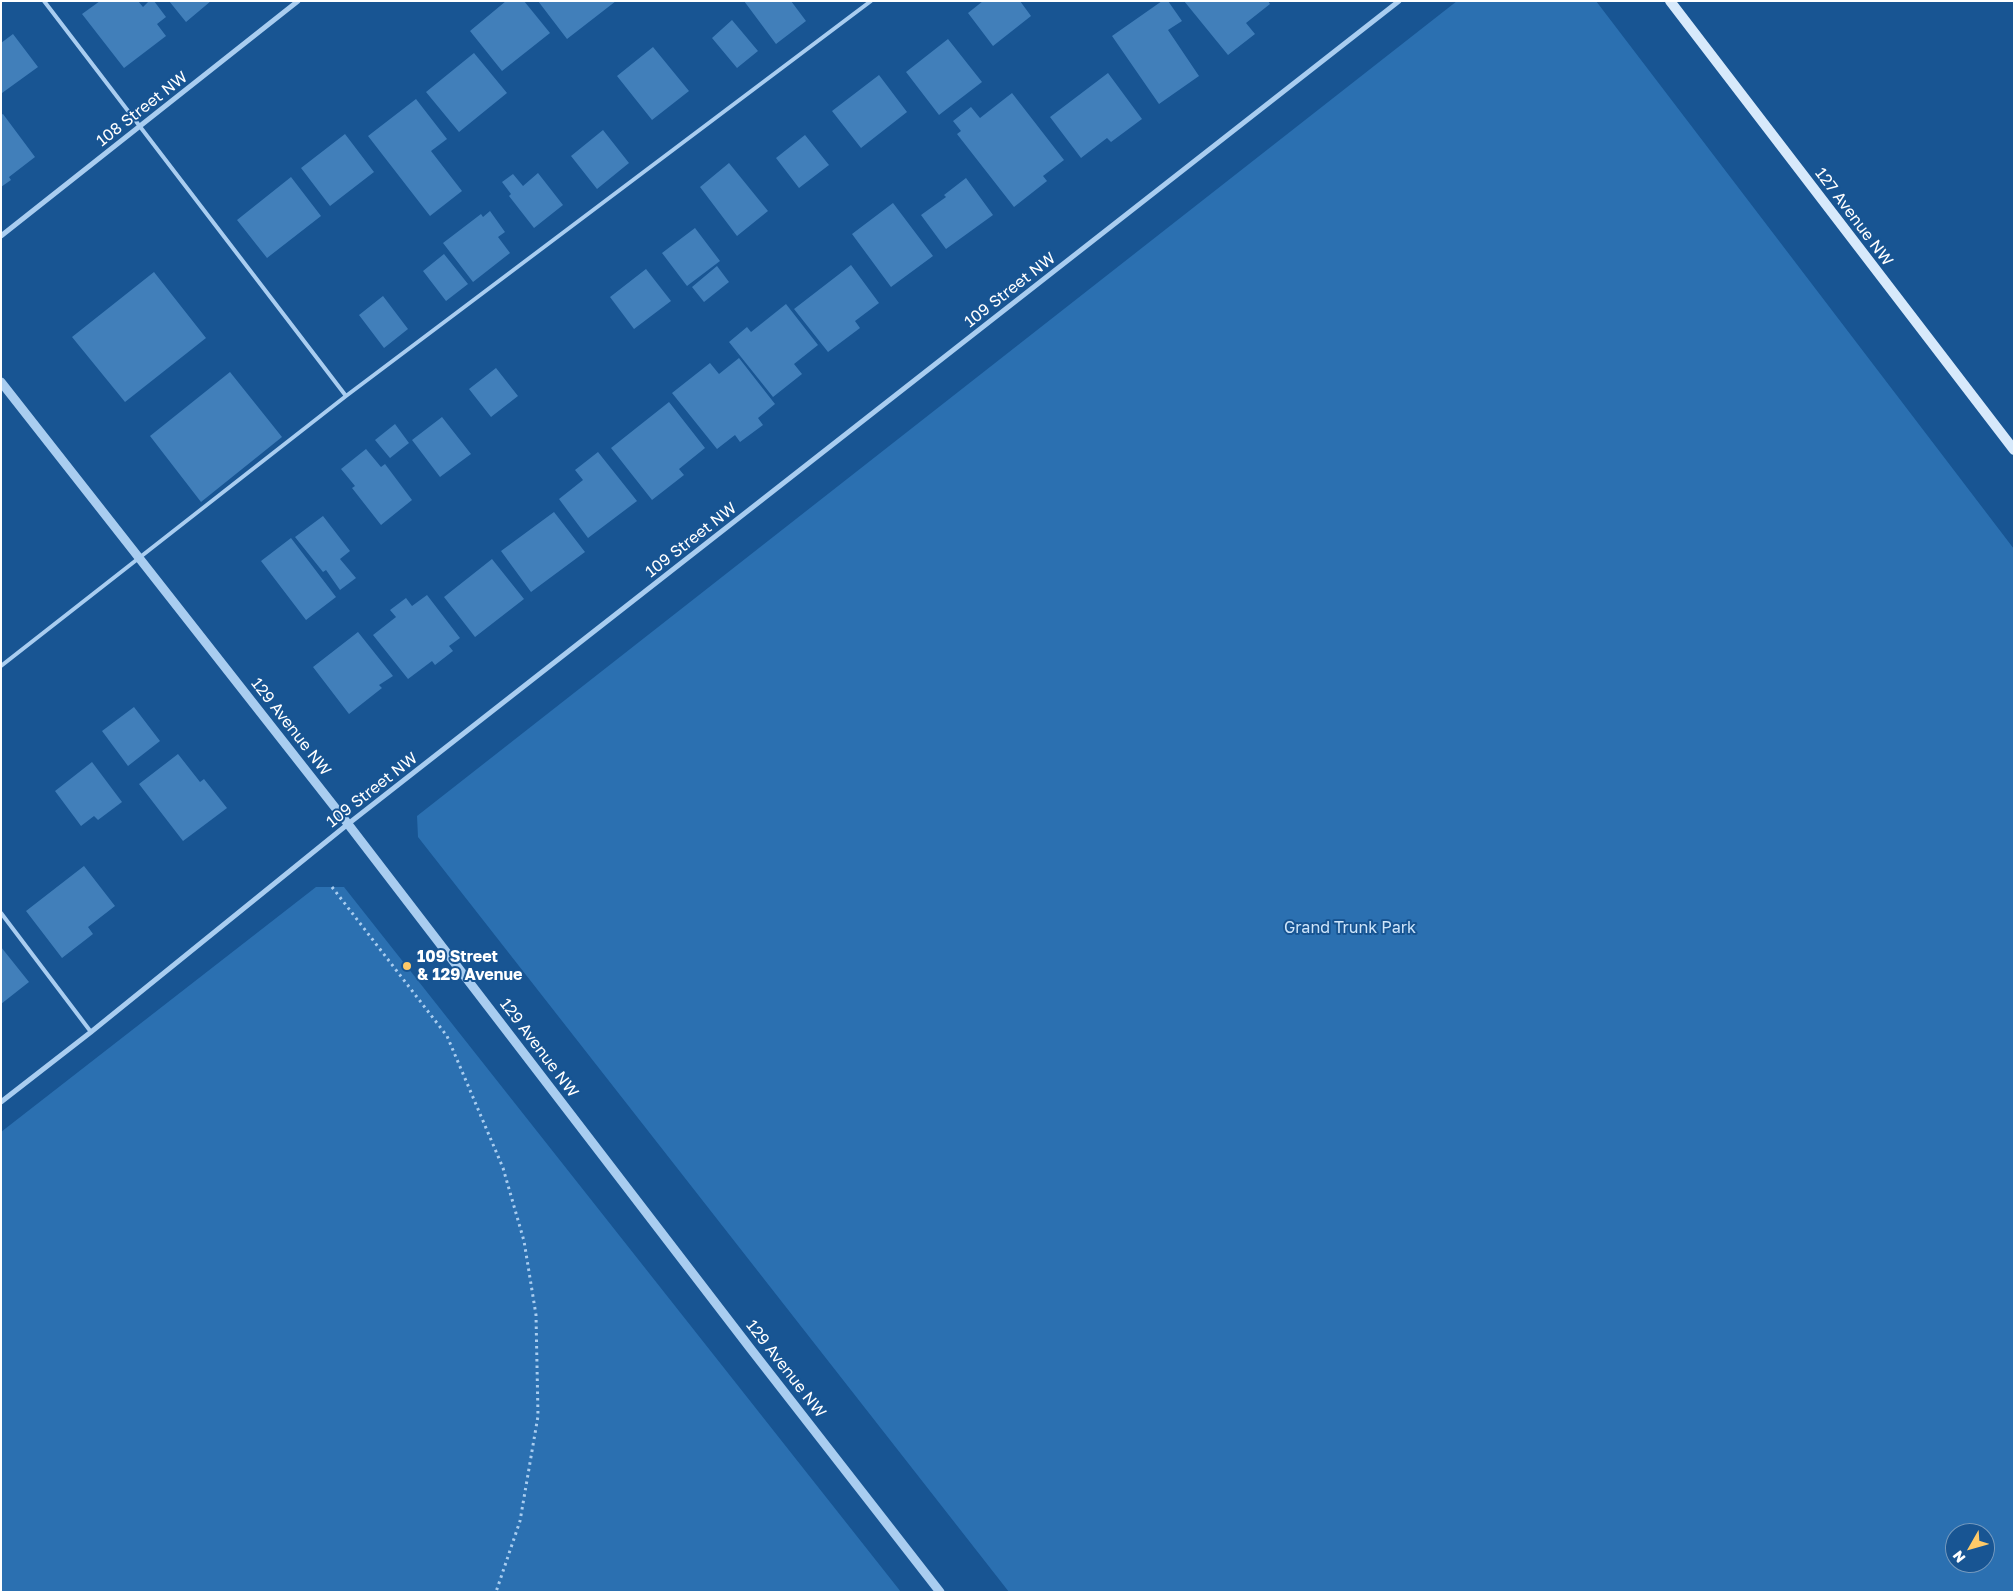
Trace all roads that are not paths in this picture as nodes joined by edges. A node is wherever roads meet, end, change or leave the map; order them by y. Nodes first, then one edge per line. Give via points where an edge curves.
1 (44, 1) edge
2 (298, 1) edge
3 (871, 1) edge
4 (1399, 1) edge
5 (1670, 1) edge
6 (140, 126) junction
7 (1, 236) edge
8 (1, 382) edge
9 (346, 396) junction
10 (2014, 450) edge
11 (138, 557) junction
12 (1, 666) edge
13 (348, 824) junction
14 (1, 912) edge
15 (91, 1032) junction
16 (1, 1102) edge
17 (940, 1592) edge

1 - 6 lane
2 - 6 street, 108 Street NW
3 - 9 lane
4 - 13 street, 109 Street NW
5 - 10 main road, 127 Avenue NW
6 - 7 street, 108 Street NW
6 - 9 lane
8 - 11 street, 129 Avenue NW
9 - 11 lane
11 - 12 lane
11 - 13 street, 129 Avenue NW
13 - 15 street, 109 Street NW
13 - 17 street, 129 Avenue NW
14 - 15 lane
15 - 16 street, 109 Street NW

